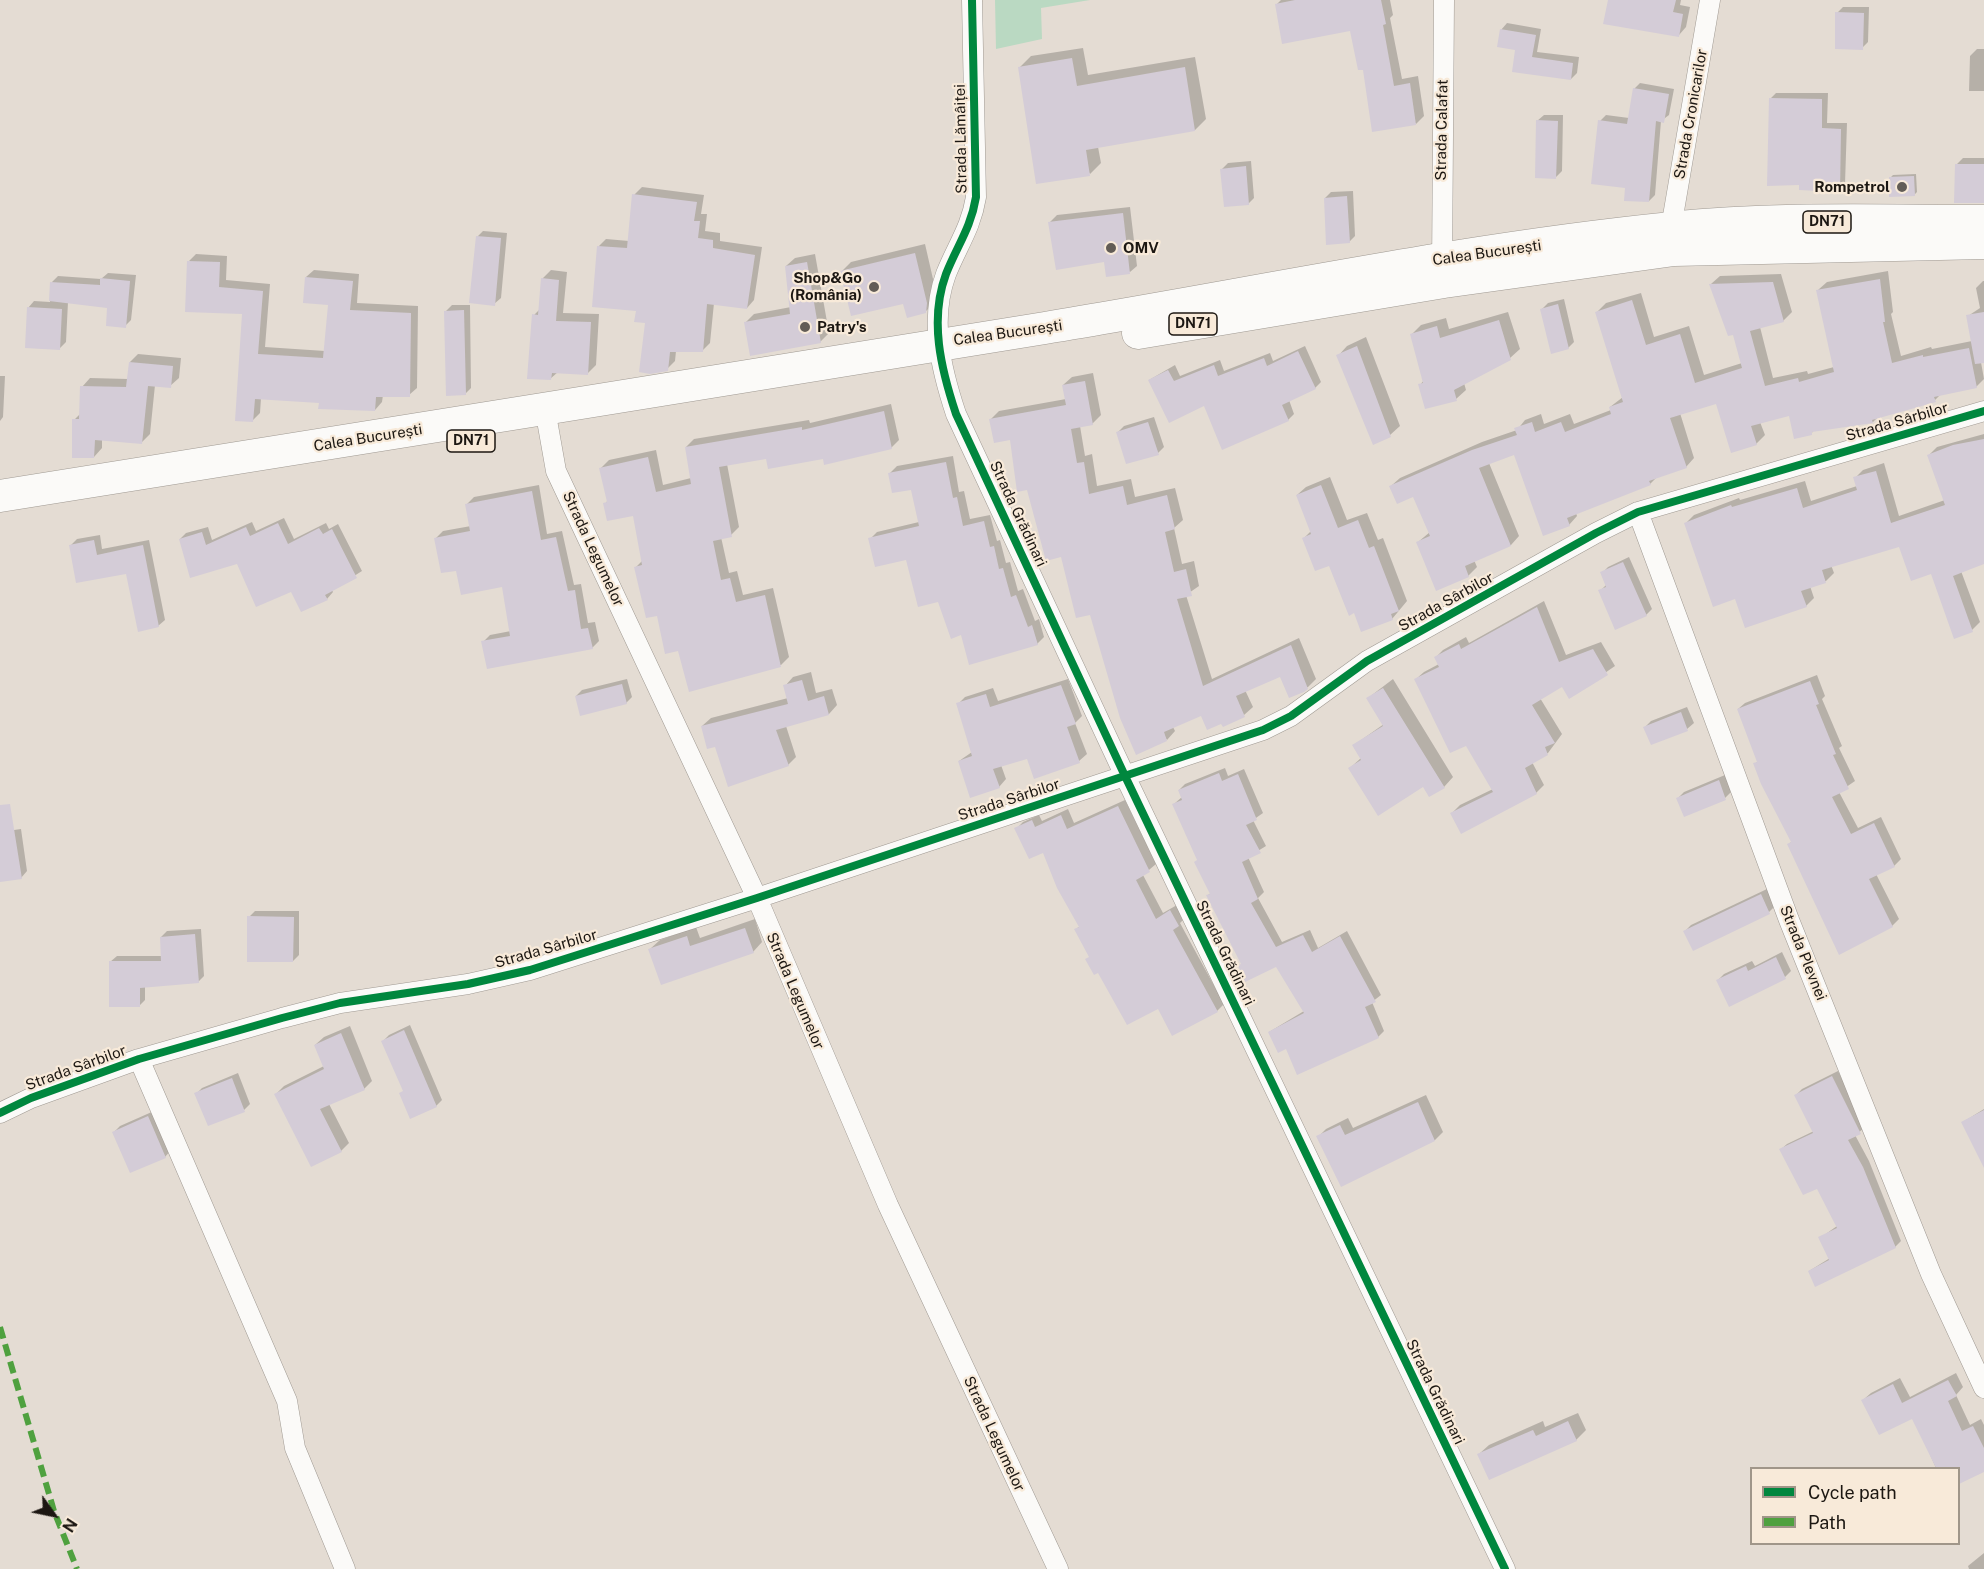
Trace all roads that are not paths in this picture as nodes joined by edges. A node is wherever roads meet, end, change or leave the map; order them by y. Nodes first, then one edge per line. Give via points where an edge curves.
1 (972, 0) edge
2 (1444, 0) edge
3 (1710, 0) edge
4 (1984, 220) edge
5 (1672, 239) junction
6 (1984, 243) edge
7 (1442, 271) junction
8 (940, 353) junction
9 (1984, 411) edge
10 (547, 419) junction
11 (0, 495) edge
12 (1638, 512) junction
13 (0, 517) edge
14 (1125, 776) junction
15 (757, 898) junction
16 (139, 1059) junction
17 (0, 1113) edge
18 (1984, 1388) edge
19 (345, 1569) edge
20 (1058, 1569) edge
21 (1505, 1569) edge

1 - 8 street, Strada Lămâiței via 976,197 972,220 946,274 937,322
2 - 7 street, Strada Calafat
3 - 5 street, Strada Cronicarilor
4 - 5 main road, Calea București / DN71 via 1759,222
5 - 6 main road, Calea București / DN71
5 - 7 main road, Calea București / DN71
7 - 8 main road, Calea București / DN71 via 1041,328
8 - 10 main road, Calea București / DN71 via 685,388
8 - 14 street, Strada Grădinari via 956,414
9 - 12 street, Strada Sârbilor
10 - 11 main road, Calea București / DN71
10 - 13 main road, Calea București / DN71
10 - 15 street, Strada Legumelor via 556,471
12 - 14 street, Strada Sârbilor via 1367,661 1282,721
12 - 18 street, Strada Plevnei via 1794,931 1931,1274
14 - 15 street, Strada Sârbilor
14 - 21 street, Strada Grădinari
15 - 16 street, Strada Sârbilor via 530,970 468,984 340,1003
15 - 20 street, Strada Legumelor via 888,1205
16 - 17 street, Strada Sârbilor
16 - 19 street via 287,1401 295,1448

